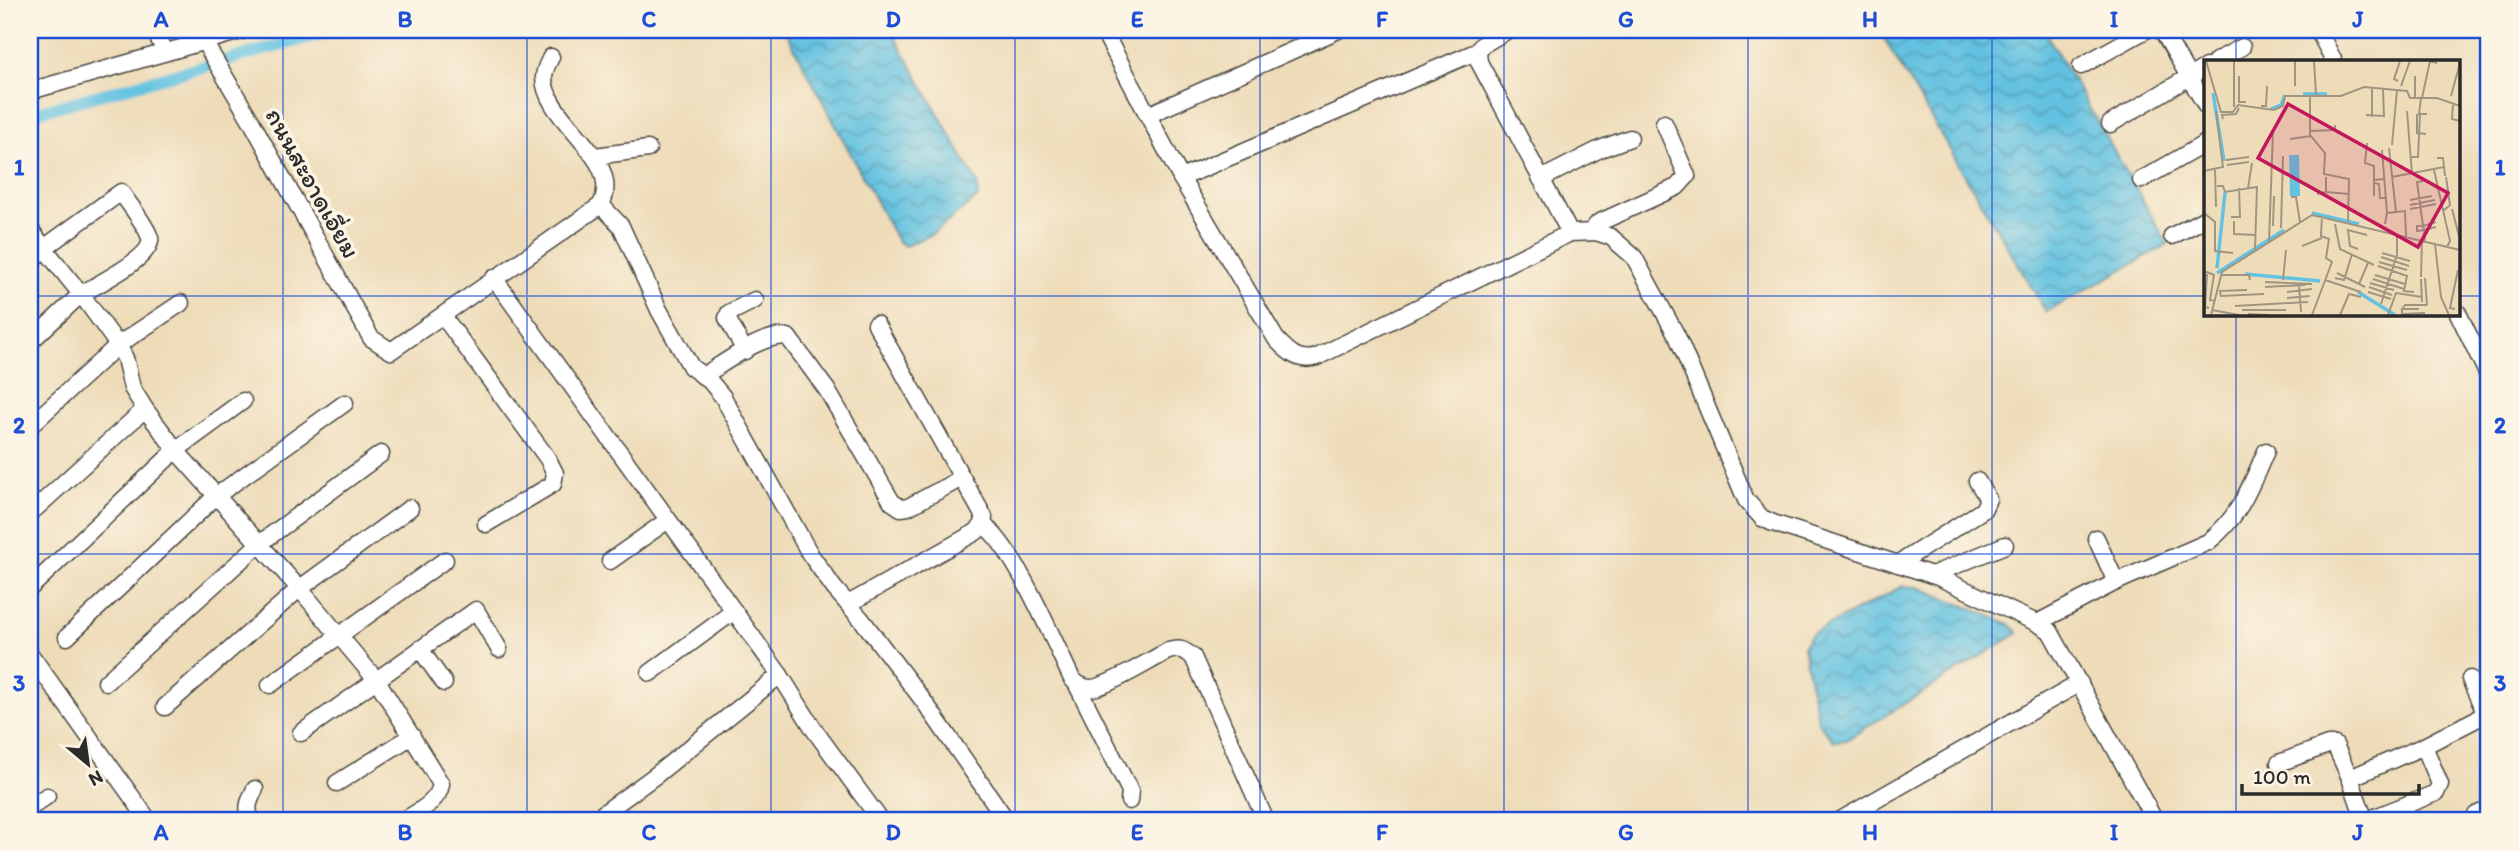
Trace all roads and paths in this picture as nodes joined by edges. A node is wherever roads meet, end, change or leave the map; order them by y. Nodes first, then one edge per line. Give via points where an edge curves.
1 (154, 30) edge
2 (244, 30) edge
3 (1102, 30) edge
4 (1338, 30) edge
5 (1508, 30) edge
6 (2146, 30) edge
7 (2162, 30) edge
8 (2318, 30) edge
9 (207, 46) junction
10 (2242, 47) dead end
11 (165, 51) junction
12 (1478, 51) junction
13 (551, 57) dead end
14 (2218, 60) edge
15 (2333, 60) edge
16 (2081, 66) dead end
17 (2204, 68) edge
18 (2190, 77) junction
19 (30, 91) edge
20 (2204, 102) edge
21 (1148, 115) junction
22 (1664, 122) dead end
23 (2110, 124) dead end
24 (1630, 138) dead end
25 (2204, 144) edge
26 (648, 149) dead end
27 (595, 156) junction
28 (1181, 178) junction
29 (1541, 179) junction
30 (2141, 180) dead end
31 (601, 205) junction
32 (2204, 219) edge
33 (30, 229) edge
34 (1591, 232) junction
35 (1570, 233) junction
36 (2172, 236) dead end
37 (44, 247) junction
38 (30, 262) edge
39 (494, 278) junction
40 (81, 294) junction
41 (755, 300) dead end
42 (181, 303) dead end
43 (2459, 315) edge
44 (443, 316) junction
45 (876, 324) dead end
46 (30, 342) edge
47 (118, 345) junction
48 (745, 351) junction
49 (703, 376) junction
50 (2489, 377) edge
51 (243, 401) dead end
52 (345, 403) dead end
53 (145, 409) junction
54 (30, 426) edge
55 (176, 450) junction
56 (2266, 451) dead end
57 (381, 454) dead end
58 (962, 478) junction
59 (1977, 481) dead end
60 (216, 496) junction
61 (410, 508) dead end
62 (35, 509) dead end
63 (668, 520) junction
64 (486, 524) dead end
65 (983, 525) junction
66 (2096, 538) dead end
67 (259, 544) junction
68 (2005, 545) dead end
69 (445, 560) dead end
70 (610, 561) dead end
71 (1898, 564) junction
72 (1932, 575) junction
73 (2116, 582) junction
74 (30, 588) edge
75 (299, 589) junction
76 (848, 604) junction
77 (734, 611) junction
78 (2037, 623) junction
79 (339, 635) junction
80 (67, 637) dead end
81 (420, 649) junction
82 (499, 649) dead end
83 (30, 654) edge
84 (650, 673) dead end
85 (780, 675) junction
86 (376, 679) junction
87 (2470, 679) dead end
88 (106, 682) dead end
89 (444, 683) dead end
90 (2080, 683) junction
91 (270, 685) dead end
92 (1077, 685) junction
93 (165, 707) dead end
94 (2487, 718) edge
95 (301, 733) dead end
96 (412, 736) junction
97 (2424, 746) junction
98 (2279, 763) dead end
99 (2350, 778) junction
100 (337, 783) dead end
101 (255, 789) dead end
102 (47, 796) dead end
103 (1129, 802) dead end
104 (30, 808) edge
105 (149, 821) edge
106 (252, 821) edge
107 (404, 821) edge
108 (593, 821) edge
109 (881, 821) edge
110 (1007, 821) edge
111 (1266, 821) edge
112 (1839, 821) edge
113 (2155, 821) edge
114 (2365, 821) edge

1 - 11 street
2 - 9 street
3 - 21 street
4 - 21 street
5 - 12 street
6 - 16 street
7 - 18 street
8 - 15 street
9 - 11 street
9 - 44 street, ถนนสะอาดเอี่ยม via 371,338 391,351
10 - 14 street
11 - 19 street
12 - 28 street
12 - 29 street via 1490,87
13 - 27 street via 544,79 548,94
17 - 18 street
18 - 20 street
18 - 23 street
21 - 28 street
22 - 34 street via 1685,180 1598,223
24 - 29 street
25 - 30 street
26 - 27 street
27 - 31 street via 606,188
28 - 35 street via 1276,340 1289,353 1307,360
29 - 35 street
31 - 39 street
31 - 49 street via 621,226 675,341 691,367
32 - 36 street
33 - 37 street
34 - 35 street
34 - 71 street via 1611,237 1634,257 1677,337 1754,510 1773,523
37 - 38 street
37 - 40 street
37 - 40 street via 121,192 150,237 150,246 140,259
39 - 44 street
39 - 63 street
40 - 46 street
40 - 47 street
41 - 48 street via 727,318
42 - 47 street
43 - 50 street
44 - 64 street via 555,472 553,484
45 - 58 street
47 - 53 street via 132,388
47 - 54 street
48 - 49 street
48 - 58 street via 767,338 788,337 827,390 881,487 901,508
49 - 76 street via 723,397 810,554
51 - 55 street
52 - 60 street
53 - 55 street
53 - 62 street
55 - 60 street
55 - 74 street
56 - 73 street via 2239,511 2219,533
57 - 67 street
58 - 65 street via 984,517
59 - 71 street via 1988,499 1983,510
60 - 67 street
60 - 80 street
61 - 75 street
63 - 70 street
63 - 77 street
65 - 76 street
65 - 92 street via 1009,554
66 - 73 street
67 - 75 street
67 - 88 street
68 - 72 street
69 - 79 street
71 - 72 street
72 - 78 street
73 - 78 street
75 - 79 street
75 - 93 street
76 - 110 street via 925,703
77 - 84 street
77 - 85 street
78 - 90 street via 2050,631
79 - 86 street
79 - 91 street
81 - 82 street via 476,611
81 - 86 street
81 - 89 street
83 - 105 street
85 - 108 street
85 - 109 street
86 - 95 street
86 - 96 street
87 - 94 street
90 - 112 street
90 - 113 street
92 - 103 street via 1130,790
92 - 111 street via 1096,688 1168,652 1184,649 1193,657
94 - 97 street
96 - 100 street
96 - 107 street via 442,784 433,800
97 - 99 street
97 - 114 street via 2440,784 2436,793
98 - 99 street via 2335,746
99 - 114 street
101 - 106 street via 248,802
102 - 104 street

